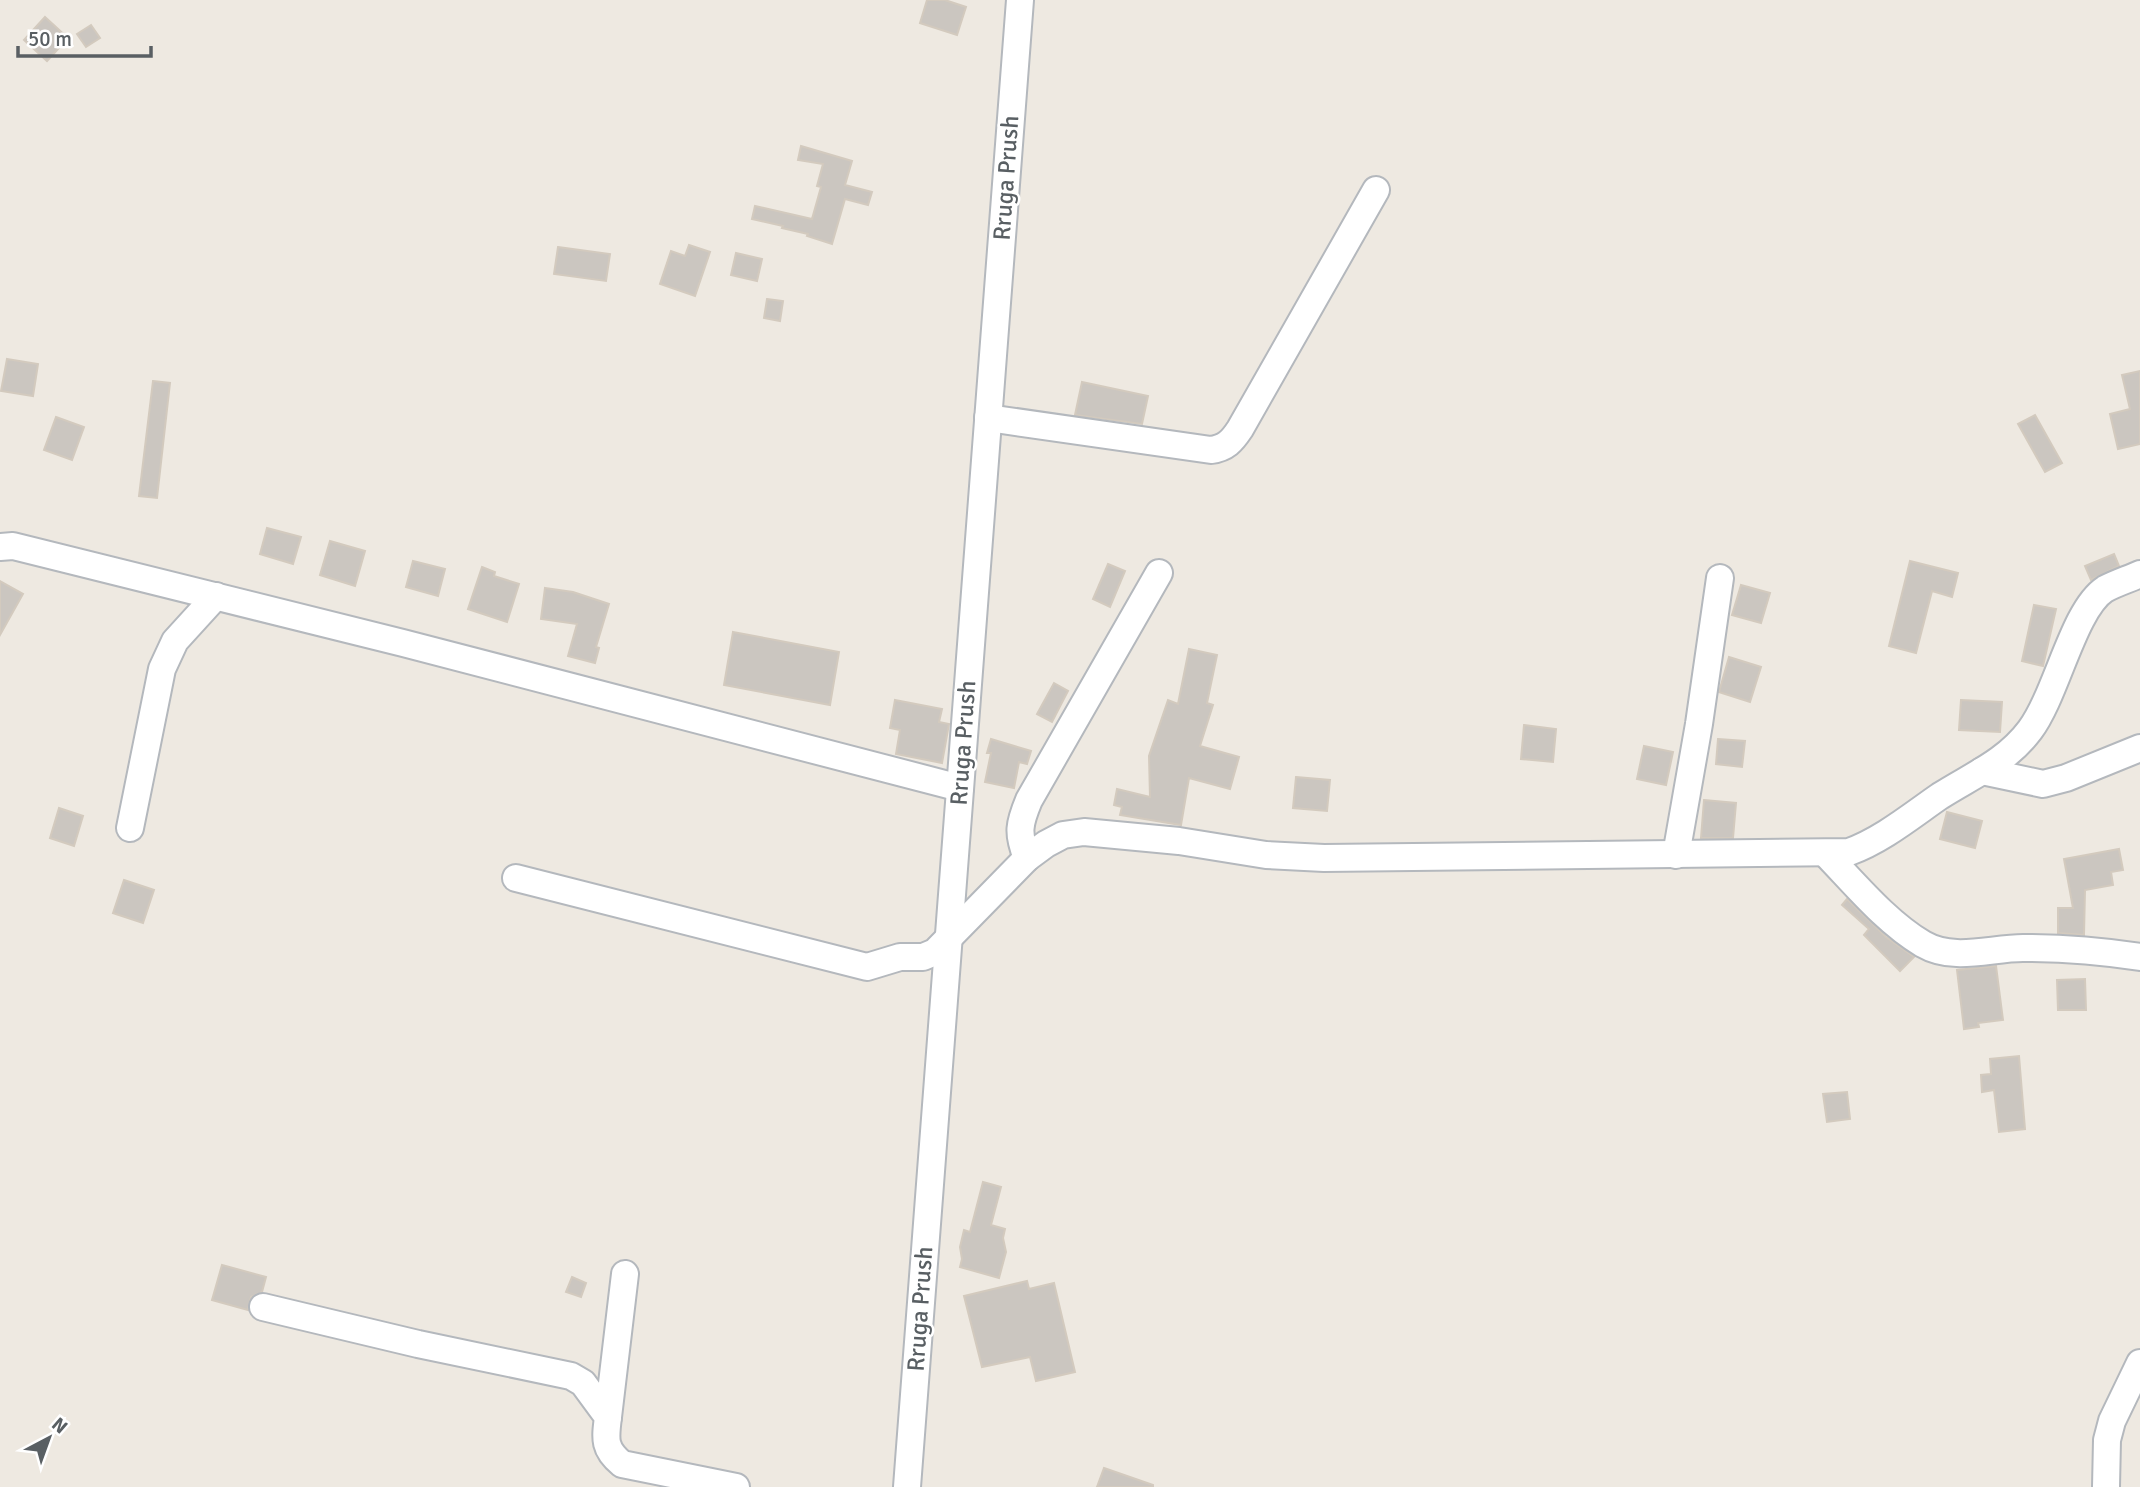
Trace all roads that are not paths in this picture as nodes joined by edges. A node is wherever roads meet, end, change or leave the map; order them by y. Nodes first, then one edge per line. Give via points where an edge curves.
1 (1020, 0) edge
2 (1376, 190) dead end
3 (988, 418) junction
4 (0, 547) edge
5 (1159, 573) dead end
6 (2140, 574) edge
7 (1720, 578) dead end
8 (216, 596) junction
9 (2140, 748) edge
10 (1982, 771) junction
11 (960, 788) junction
12 (131, 828) dead end
13 (1825, 853) junction
14 (1676, 855) junction
15 (1027, 858) junction
16 (516, 878) dead end
17 (948, 937) junction
18 (2140, 957) edge
19 (625, 1274) dead end
20 (263, 1307) dead end
21 (2140, 1363) edge
22 (608, 1417) junction
23 (736, 1487) edge
24 (907, 1487) edge
25 (2106, 1487) edge

1 - 3 street, Rruga Prush
2 - 3 street via 1240,429 1221,448
3 - 11 street, Rruga Prush
4 - 8 street via 13,546
5 - 15 street via 1029,800 1020,822
6 - 10 street via 2105,589 2091,602 2049,699 2030,730 2000,761
7 - 14 street
8 - 11 street
8 - 12 street via 175,641 162,669
9 - 10 street via 2043,784
10 - 13 street via 1867,846
11 - 17 street, Rruga Prush
13 - 14 street
13 - 18 street via 1898,925 1924,945 1943,952 2064,948
14 - 15 street via 1324,858 1084,832 1063,835
15 - 17 street
16 - 17 street via 867,967 900,957 923,957 935,952
17 - 24 street, Rruga Prush
19 - 22 street
20 - 22 street via 571,1376 583,1383
21 - 25 street via 2112,1421
22 - 23 street via 605,1437 610,1454 622,1464

